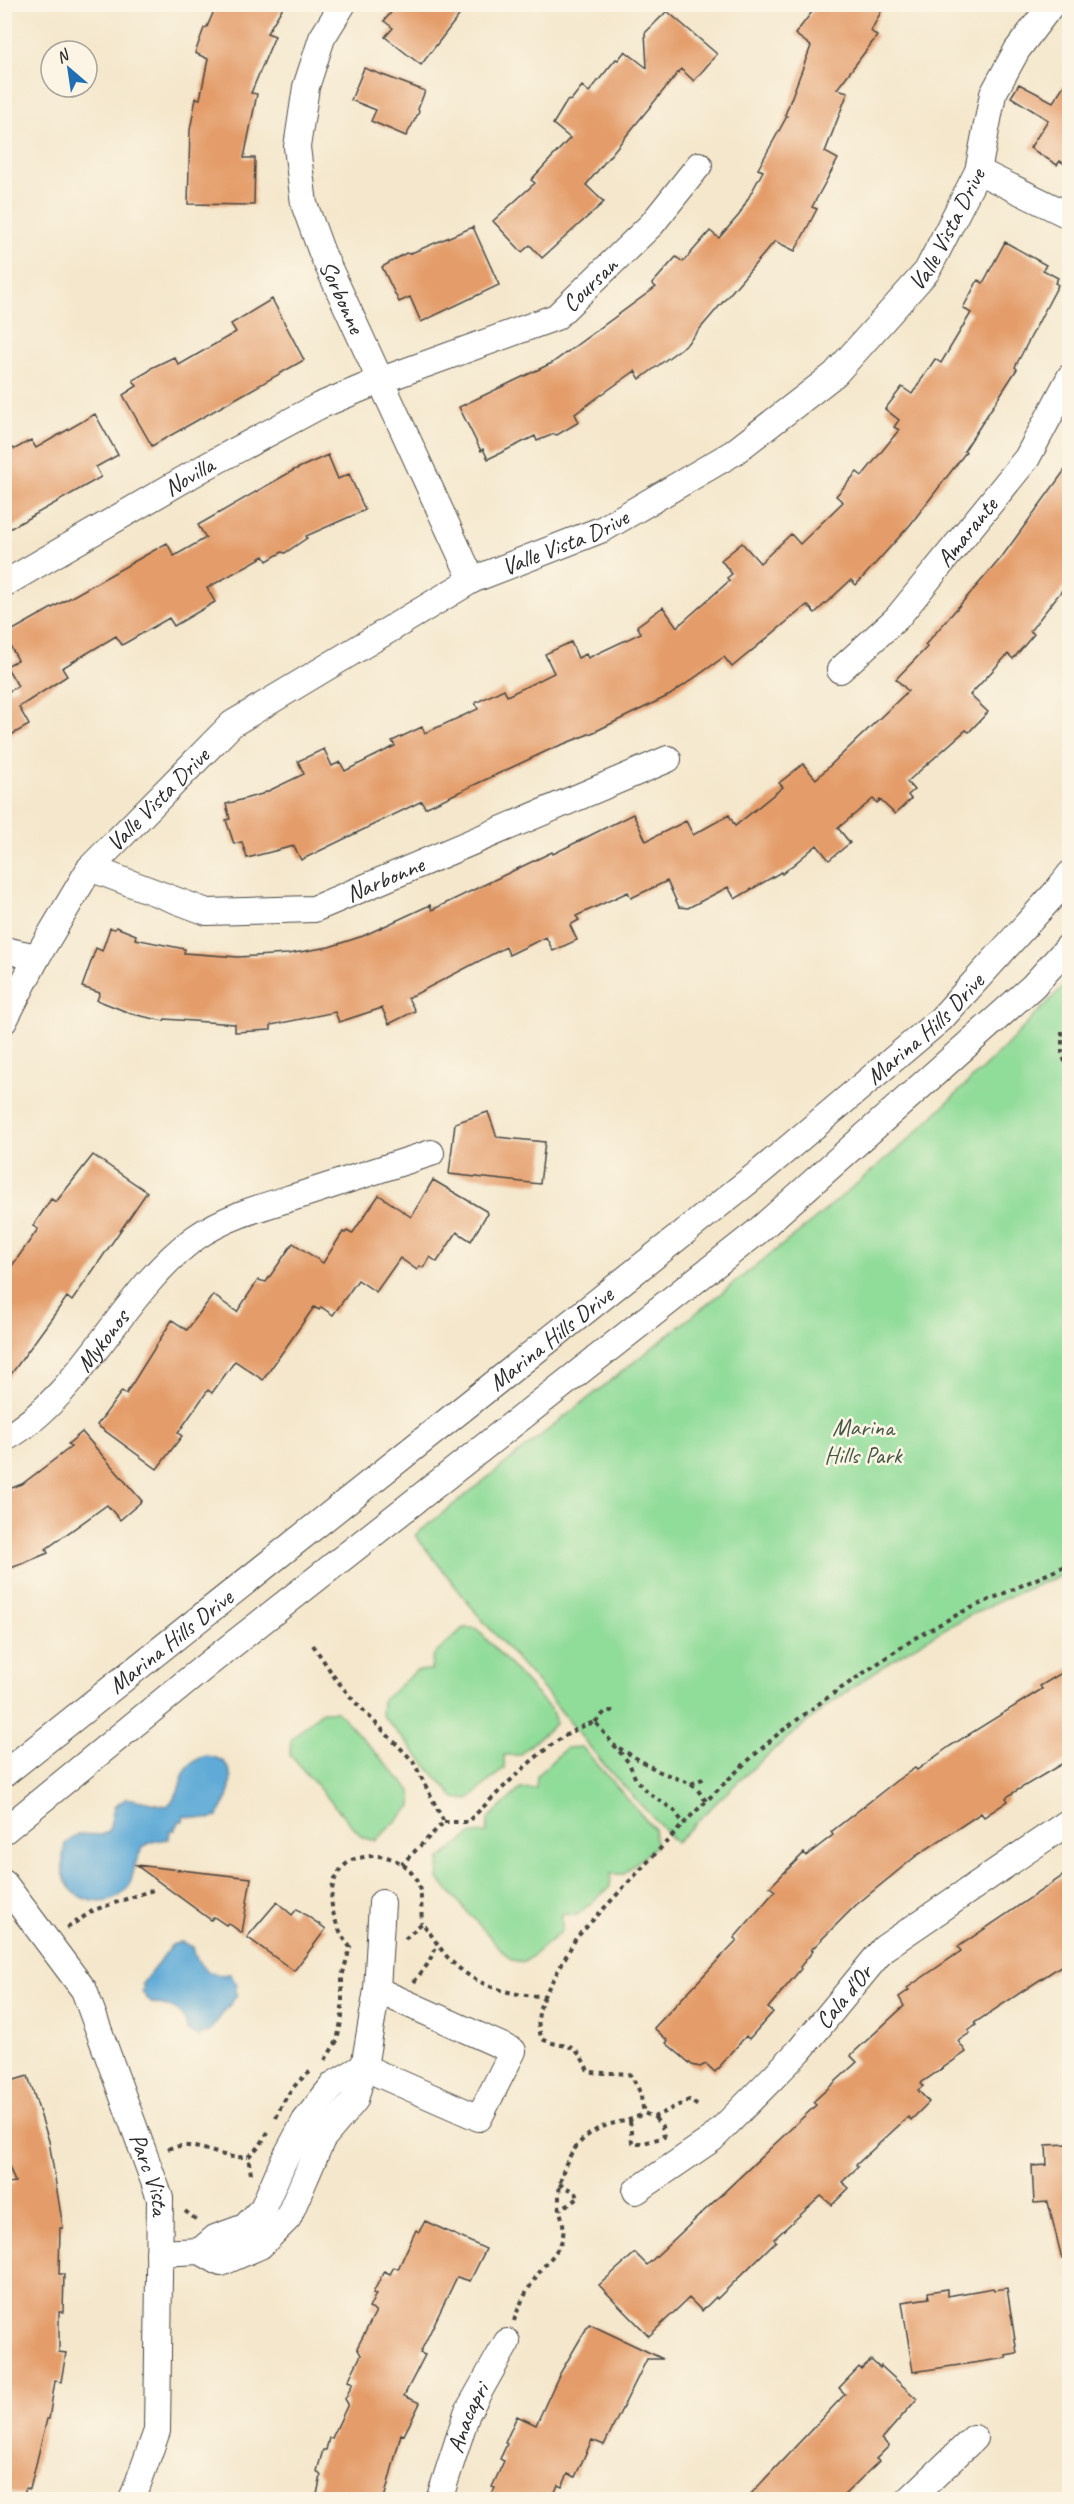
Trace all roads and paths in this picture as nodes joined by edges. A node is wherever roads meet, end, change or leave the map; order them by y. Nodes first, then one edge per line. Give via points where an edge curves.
1 (343, 4) edge
2 (1052, 4) edge
3 (699, 165) dead end
4 (978, 171) junction
5 (1070, 216) edge
6 (1070, 377) edge
7 (379, 381) junction
8 (472, 580) junction
9 (4, 584) edge
10 (840, 670) dead end
11 (668, 759) dead end
12 (90, 868) junction
13 (1070, 874) edge
14 (1070, 945) edge
15 (4, 950) edge
16 (37, 957) junction
17 (4, 1021) edge
18 (1062, 1031) dead end
19 (1070, 1076) edge
20 (431, 1153) dead end
21 (4, 1439) edge
22 (1070, 1564) edge
23 (313, 1645) dead end
24 (616, 1713) dead end
25 (595, 1722) junction
26 (617, 1747) junction
27 (4, 1774) edge
28 (707, 1777) dead end
29 (690, 1784) junction
30 (706, 1801) junction
31 (1070, 1821) edge
32 (444, 1822) junction
33 (684, 1824) junction
34 (4, 1831) edge
35 (402, 1864) junction
36 (4, 1883) edge
37 (153, 1890) dead end
38 (382, 1903) dead end
39 (422, 1923) junction
40 (65, 1929) dead end
41 (438, 1944) junction
42 (399, 1946) dead end
43 (405, 1980) dead end
44 (377, 1990) junction
45 (544, 1996) junction
46 (324, 2062) dead end
47 (363, 2067) junction
48 (316, 2068) dead end
49 (698, 2106) dead end
50 (644, 2113) junction
51 (654, 2117) junction
52 (276, 2120) dead end
53 (630, 2121) junction
54 (271, 2128) dead end
55 (170, 2157) dead end
56 (248, 2157) junction
57 (559, 2184) junction
58 (250, 2185) dead end
59 (636, 2191) dead end
60 (181, 2204) dead end
61 (560, 2209) junction
62 (200, 2222) dead end
63 (159, 2253) junction
64 (507, 2342) joint
65 (974, 2438) dead end
66 (132, 2499) edge
67 (439, 2499) edge
68 (909, 2499) edge

1 - 7 street, Sorbonne via 322,38 309,78 297,147 304,204
2 - 4 street, Valle Vista Drive via 1017,50 993,94
3 - 7 street, Coursan via 652,224 556,317
4 - 5 street
4 - 8 street, Valle Vista Drive via 927,271 835,374 733,453 603,529
6 - 10 street, Amarante via 1027,458 897,618
7 - 8 street, Sorbonne
7 - 9 street, Novilla via 319,406 205,466
8 - 12 street, Valle Vista Drive via 232,724
11 - 12 street, Narbonne via 314,909 207,912
12 - 16 street, Valle Vista Drive
13 - 27 street, Marina Hills Drive via 941,1019 760,1172
14 - 34 street, Marina Hills Drive via 1033,986 757,1232 208,1664
15 - 16 street
16 - 17 street, Valle Vista Drive
18 - 19 path via 1062,1053
20 - 21 street, Mykonos via 242,1213 196,1237 163,1267 64,1387 38,1414
22 - 30 path via 962,1612 879,1661 778,1734
23 - 32 path via 354,1701 413,1761
24 - 25 path via 606,1711
25 - 26 path
25 - 32 path via 554,1741 466,1822
26 - 29 path
26 - 33 path via 636,1780 674,1810
28 - 29 path
29 - 30 path
30 - 33 path
31 - 59 street, Cala d'Or via 884,1948 799,2051 712,2139
32 - 35 path
33 - 45 path via 576,1938
35 - 39 path via 420,1889
35 - 46 path via 387,1855 370,1856 351,1860 337,1876 330,1899 341,1935 350,1947 342,1977 342,2017 337,2041
36 - 63 street, Parc Vista via 84,1990 160,2198
37 - 40 path via 94,1910
38 - 44 street
39 - 41 path
39 - 42 path
41 - 43 path via 414,1983
41 - 45 path via 465,1973 486,1985 522,1996
44 - 47 street
44 - 47 street via 513,2051 479,2118
45 - 50 path via 538,2012 542,2039 573,2048 588,2070 631,2075 640,2092
47 - 63 street via 334,2084 305,2121 263,2208 245,2227 215,2238 200,2251
48 - 52 path via 300,2079 281,2105
49 - 51 path via 689,2100
50 - 51 path
50 - 53 path
51 - 53 path via 662,2126 664,2137 644,2143 632,2143
53 - 57 path via 606,2125 585,2137 563,2165
54 - 56 path
55 - 56 path via 168,2148 183,2146
56 - 58 path
57 - 61 path
57 - 61 path via 579,2198
60 - 62 path
61 - 64 path via 564,2233 558,2249 520,2301
63 - 66 street, Parc Vista via 157,2431
64 - 67 street, Anacapri via 467,2413
65 - 68 street

